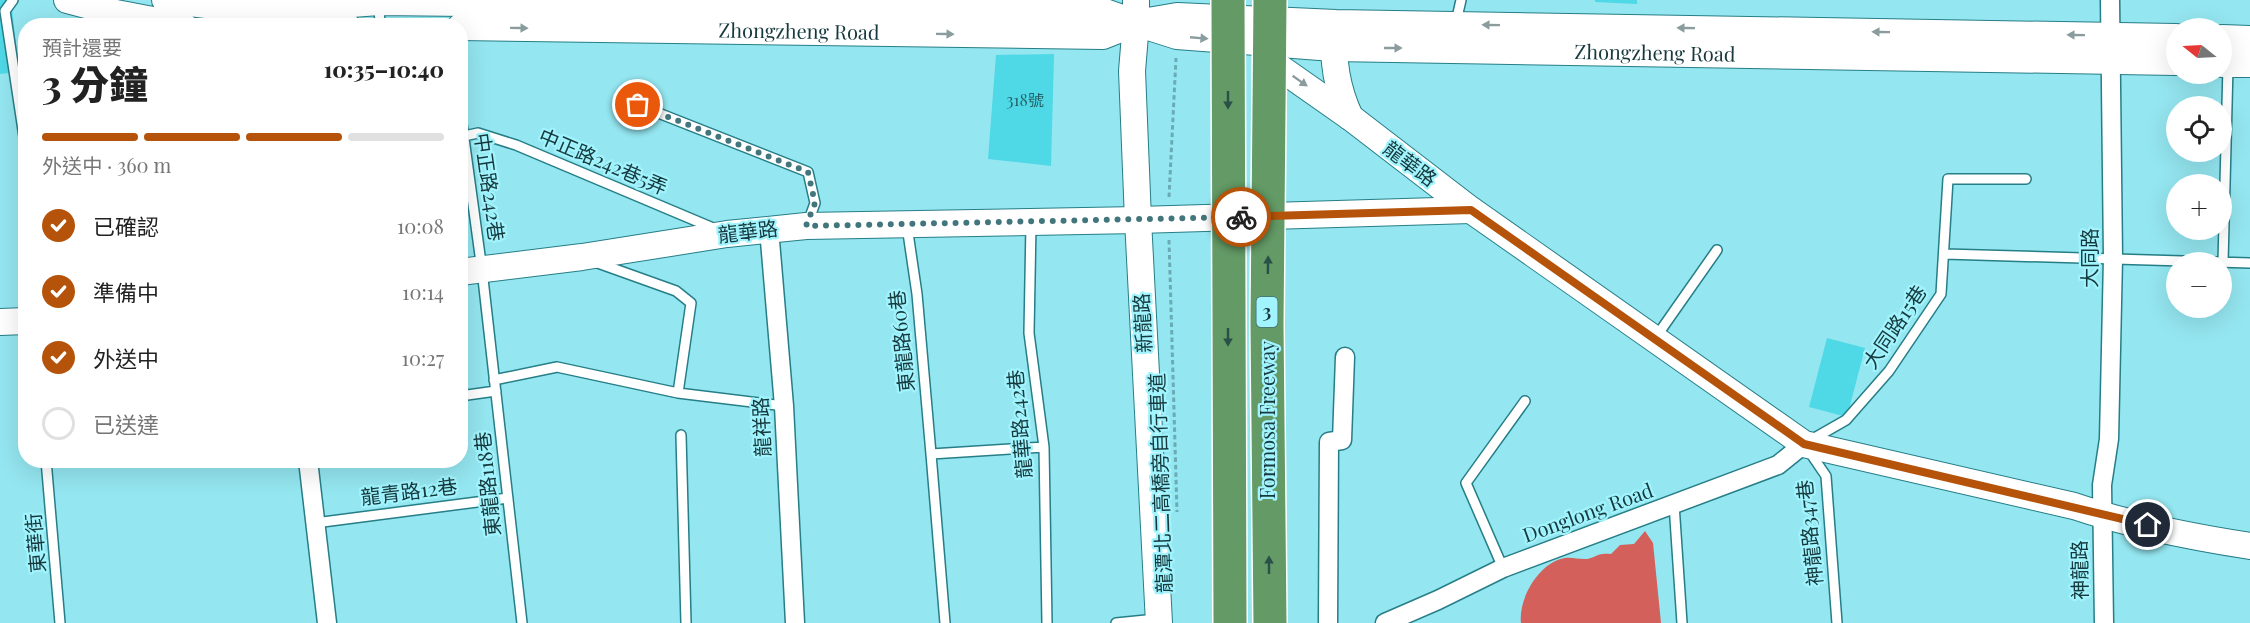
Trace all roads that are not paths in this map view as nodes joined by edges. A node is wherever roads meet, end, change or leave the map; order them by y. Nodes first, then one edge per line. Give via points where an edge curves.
1 (13, 0) edge
2 (67, 0) edge
3 (165, 0) edge
4 (1228, 0) edge
5 (2110, 0) edge
6 (1028, 5) edge
7 (380, 9) edge
8 (1136, 12) edge
9 (118, 13) edge
10 (452, 15) edge
11 (143, 18) edge
12 (256, 18) edge
13 (918, 21) junction
14 (1265, 21) edge
15 (1455, 29) edge
16 (1335, 35) junction
17 (2232, 38) edge
18 (2166, 39) edge
19 (2250, 39) edge
20 (2111, 48) junction
21 (2166, 60) edge
22 (2233, 64) edge
23 (18, 97) edge
24 (638, 105) dead end
25 (1350, 117) junction
26 (468, 135) edge
27 (2026, 179) dead end
28 (1471, 210) junction
29 (468, 213) edge
30 (1138, 220) junction
31 (1031, 221) junction
32 (906, 224) junction
33 (806, 226) junction
34 (769, 229) junction
35 (726, 234) junction
36 (1717, 250) dead end
37 (2224, 252) edge
38 (1945, 254) junction
39 (582, 257) junction
40 (2113, 258) junction
41 (2166, 260) edge
42 (2232, 262) edge
43 (2250, 263) edge
44 (471, 271) edge
45 (18, 321) edge
46 (0, 322) edge
47 (1655, 339) junction
48 (1345, 357) dead end
49 (494, 380) junction
50 (496, 392) junction
51 (678, 393) junction
52 (468, 395) edge
53 (1525, 401) dead end
54 (784, 406) junction
55 (681, 435) dead end
56 (1804, 444) junction
57 (1044, 447) junction
58 (931, 454) junction
59 (47, 468) edge
60 (309, 468) edge
61 (508, 498) junction
62 (1674, 504) junction
63 (2102, 516) junction
64 (315, 523) junction
65 (2250, 546) edge
66 (1503, 568) junction
67 (1159, 621) edge
68 (60, 623) edge
69 (327, 623) edge
70 (522, 623) edge
71 (686, 623) edge
72 (795, 623) edge
73 (945, 623) edge
74 (1047, 623) edge
75 (1116, 623) edge
76 (1230, 623) edge
77 (1270, 623) edge
78 (1328, 623) edge
79 (1385, 623) edge
80 (1682, 623) edge
81 (1837, 623) edge
82 (2104, 623) edge

1 - 23 lane via 5,11
2 - 9 street
3 - 12 street, Zhongzheng Road
4 -> 76 highway, Formosa Freeway / 3, bridge
5 - 20 street, 大同路
6 - 8 street, Zhongzheng Road
6 - 13 street, Zhongzheng Road
7 - 10 street, Zhongzheng Road
7 - 12 street, Zhongzheng Road
13 -> 8 street, Zhongzheng Road via 1102,36
8 - 14 street, Zhongzheng Road
8 - 30 street, 新龍路 via 1132,71
9 - 11 street
10 - 13 street, Zhongzheng Road
14 - 16 street, Zhongzheng Road
14 -> 25 street, 龍華路 via 1270,61
77 -> 14 highway, Formosa Freeway / 3, bridge
15 - 16 street, Zhongzheng Road
15 - 20 street, Zhongzheng Road
16 - 25 street via 1340,95
17 - 19 street
18 - 20 street, Zhongzheng Road
20 - 21 street, Zhongzheng Road
20 - 40 street, 大同路
22 - 37 lane
24 - 33 lane via 808,172 815,203
25 - 28 street, 龍華路
26 - 35 lane, 中正路242巷5弄 via 478,133 516,145
27 - 38 lane, 大同路15巷 via 1948,179
28 - 30 street, 龍華路
28 - 47 street, 龍華路
29 - 44 lane, 中正路242巷
30 - 31 street, 龍華路
30 - 67 street, 新龍路
31 - 32 street, 龍華路
31 - 57 lane, 龍華路242巷 via 1029,333
32 - 33 street, 龍華路
32 - 58 lane, 東龍路60巷
33 - 34 street, 龍華路
34 - 35 street, 龍華路
34 - 54 street, 龍祥路
35 - 39 street, 龍華路
36 - 47 lane
38 - 40 lane
38 - 56 lane, 大同路15巷 via 1941,294 1889,371 1846,420
39 - 44 street, 龍華路
39 - 51 lane via 676,291 691,303
40 - 41 lane
40 - 63 street, 大同路 via 2109,439
42 - 43 lane
44 - 49 lane, 東龍路118巷
45 - 46 street
47 - 56 street, 龍華路
48 - 78 street via 1342,440 1329,442
49 - 50 lane, 東龍路118巷
49 - 51 lane via 557,367
50 - 52 lane
50 - 61 lane, 東龍路118巷
51 - 54 lane
53 - 66 lane via 1466,483
54 - 72 street, 龍祥路
55 - 71 lane
56 - 62 street, Donglong Road via 1778,465
56 - 63 street, 龍華路 via 2074,506
56 - 81 lane, 神龍路347巷 via 1826,476
57 - 58 lane
57 - 74 lane, 龍華路242巷
58 - 73 lane, 東龍路60巷
59 - 68 lane, 東華街
60 - 64 street
61 - 64 lane, 龍青路12巷
61 - 70 lane, 東龍路118巷
62 - 66 street, Donglong Road
62 - 80 lane
63 - 65 street, 龍華路
63 - 82 street, 神龍路
64 - 69 street
66 - 79 street, Donglong Road
67 - 75 lane

